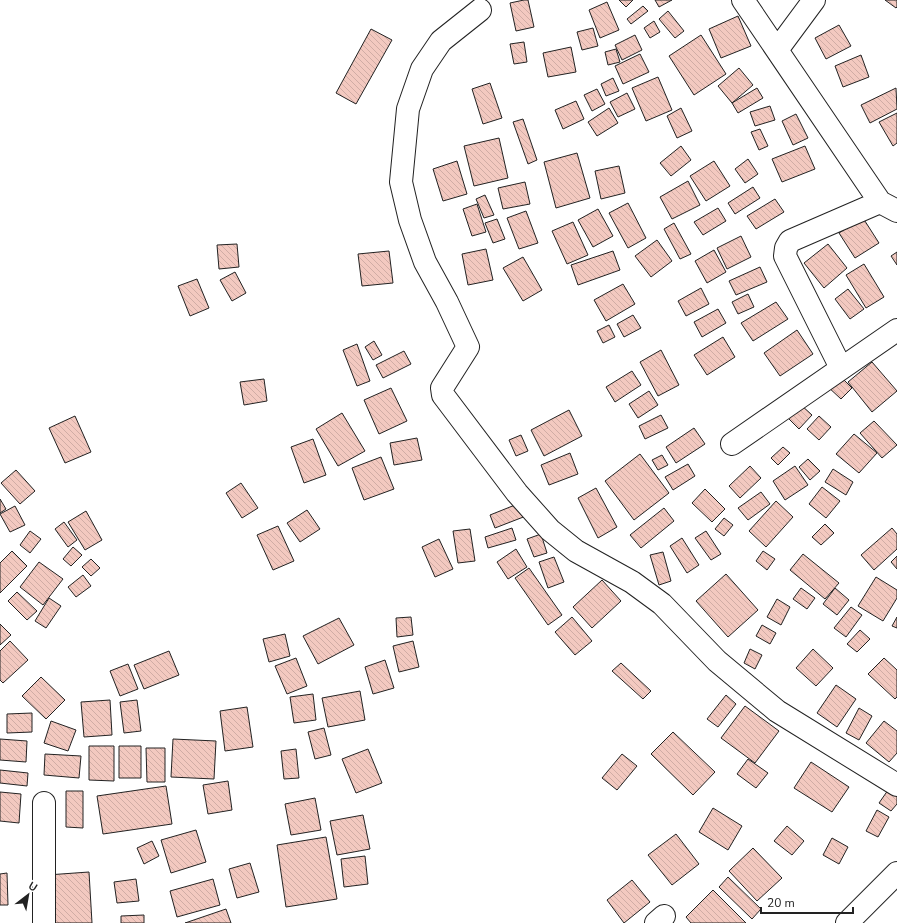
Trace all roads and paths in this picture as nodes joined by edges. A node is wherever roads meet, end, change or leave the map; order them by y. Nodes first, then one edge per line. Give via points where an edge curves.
1 (743, 0) edge
2 (814, 0) edge
3 (480, 10) dead end
4 (777, 50) junction
5 (889, 206) edge
6 (897, 330) edge
7 (841, 368) junction
8 (732, 444) dead end
9 (897, 785) edge
10 (44, 803) dead end
11 (897, 874) edge
12 (44, 923) edge
13 (847, 923) edge

1 - 4 street
2 - 4 street
3 - 9 street via 441,41 422,69 408,109 402,190 425,262 468,347 442,388 443,395 517,493 550,530 576,551 632,582 662,604 717,661 777,712
4 - 5 street
5 - 7 street via 790,241 786,248 785,256
6 - 7 street
7 - 8 street
10 - 12 street
11 - 13 street

